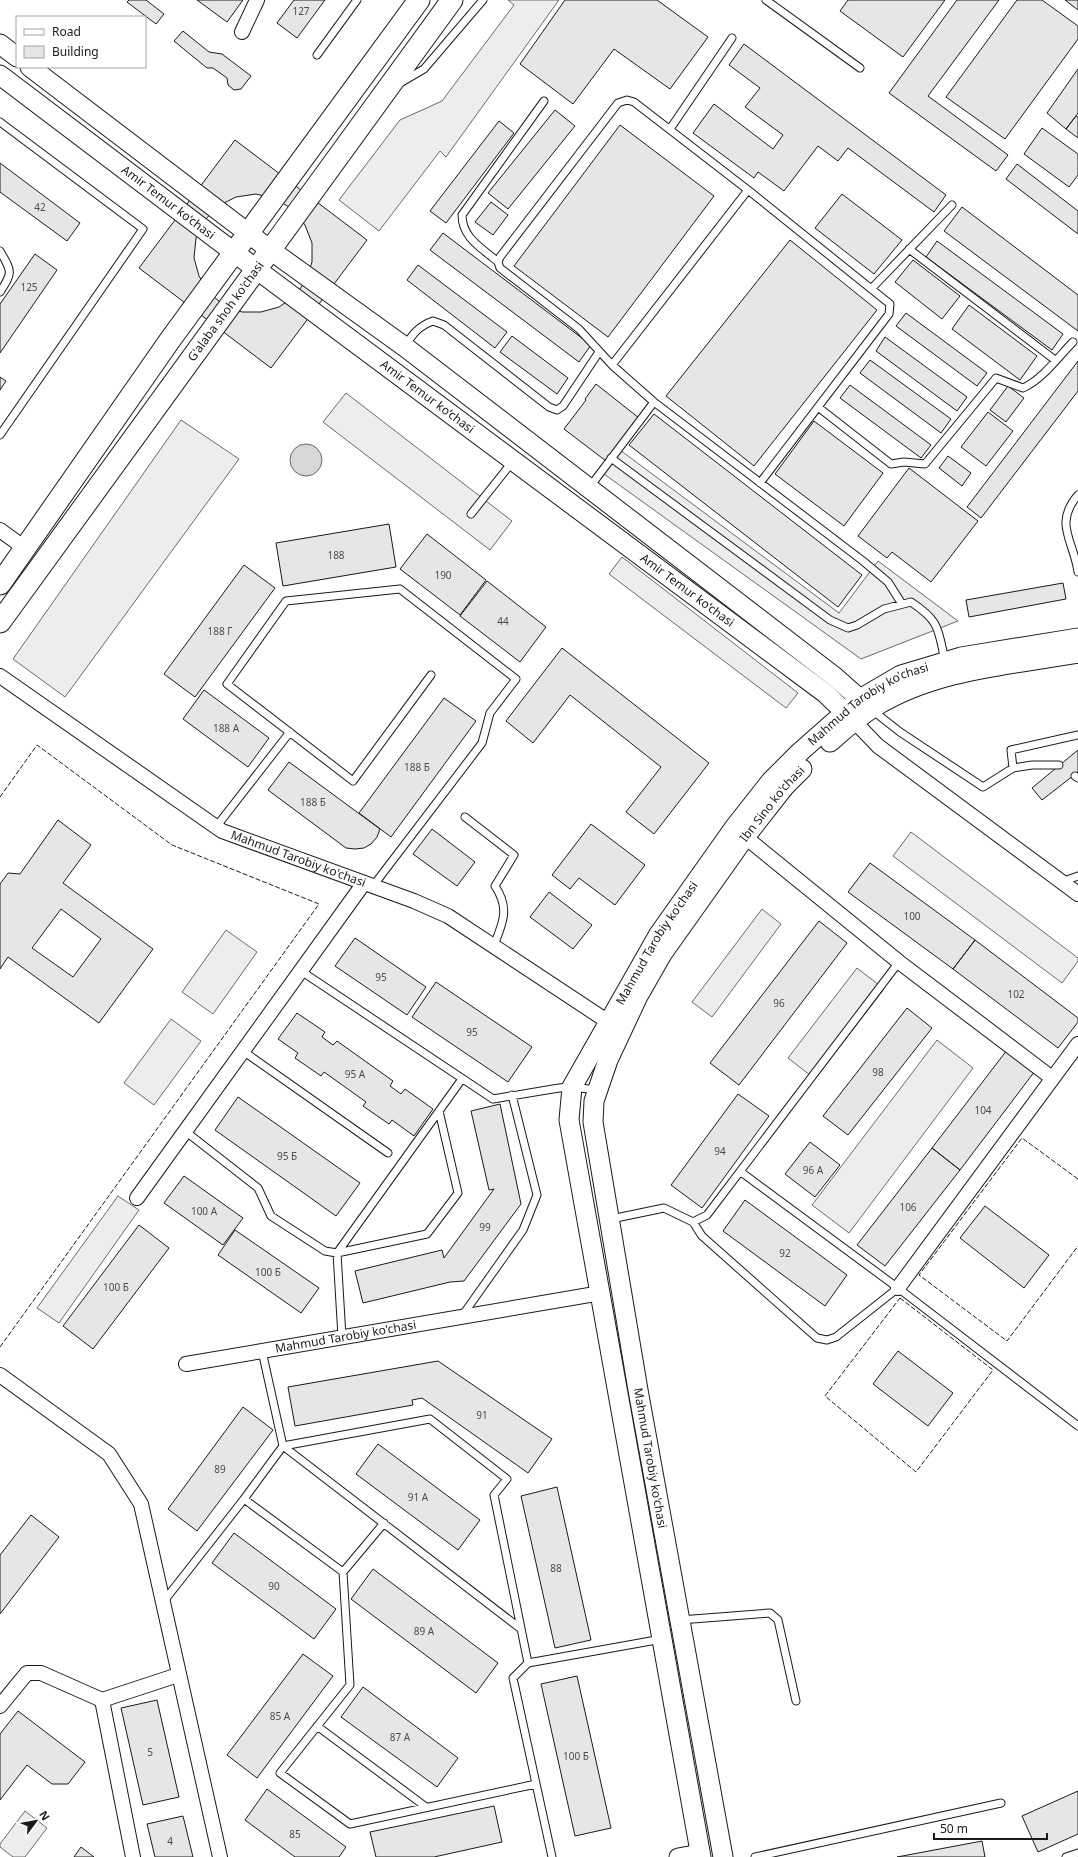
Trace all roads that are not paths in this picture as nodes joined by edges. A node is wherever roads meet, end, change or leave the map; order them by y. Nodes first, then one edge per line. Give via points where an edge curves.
1 (257, 0) edge
2 (357, 0) edge
3 (419, 0) edge
4 (452, 0) edge
5 (483, 0) edge
6 (766, 0) edge
7 (242, 32) dead end
8 (732, 38) dead end
9 (0, 44) edge
10 (317, 55) dead end
11 (16, 56) edge
12 (31, 68) edge
13 (860, 68) dead end
14 (0, 75) edge
15 (383, 93) junction
16 (544, 101) dead end
17 (0, 122) edge
18 (670, 129) junction
19 (748, 190) junction
20 (952, 205) dead end
21 (249, 234) junction
22 (269, 249) junction
23 (909, 250) junction
24 (0, 251) edge
25 (234, 253) junction
26 (498, 262) junction
27 (256, 269) junction
28 (871, 289) junction
29 (0, 292) edge
30 (1073, 342) dead end
31 (405, 347) junction
32 (599, 352) junction
33 (1055, 360) junction
34 (612, 365) junction
35 (654, 402) junction
36 (818, 407) junction
37 (0, 435) edge
38 (611, 458) junction
39 (513, 461) junction
40 (760, 482) junction
41 (588, 488) junction
42 (1078, 495) edge
43 (471, 514) dead end
44 (0, 530) edge
45 (26, 549) junction
46 (1078, 572) edge
47 (0, 584) edge
48 (902, 604) junction
49 (0, 622) edge
50 (1078, 638) edge
51 (1078, 653) edge
52 (946, 661) junction
53 (431, 675) dead end
54 (0, 676) edge
55 (866, 704) junction
56 (849, 716) junction
57 (290, 732) junction
58 (1078, 735) edge
59 (1060, 765) dead end
60 (1013, 768) junction
61 (465, 817) dead end
62 (216, 827) junction
63 (739, 832) junction
64 (1078, 876) edge
65 (1064, 881) junction
66 (368, 885) junction
67 (1078, 894) edge
68 (494, 945) junction
69 (899, 962) junction
70 (301, 971) junction
71 (615, 1026) junction
72 (1078, 1044) edge
73 (243, 1051) junction
74 (1052, 1078) junction
75 (462, 1079) junction
76 (572, 1087) junction
77 (598, 1090) junction
78 (512, 1096) junction
79 (439, 1111) junction
80 (185, 1131) junction
81 (388, 1153) dead end
82 (741, 1172) junction
83 (137, 1198) dead end
84 (609, 1220) junction
85 (693, 1222) junction
86 (337, 1253) junction
87 (898, 1288) junction
88 (601, 1293) junction
89 (461, 1317) junction
90 (342, 1338) junction
91 (262, 1351) junction
92 (186, 1364) dead end
93 (0, 1374) edge
94 (1078, 1426) edge
95 (283, 1446) junction
96 (244, 1499) junction
97 (384, 1523) junction
98 (343, 1572) junction
99 (164, 1601) junction
100 (680, 1620) junction
101 (521, 1629) junction
102 (662, 1639) junction
103 (528, 1663) junction
104 (178, 1675) junction
105 (102, 1700) junction
106 (796, 1701) dead end
107 (0, 1706) edge
108 (317, 1726) junction
109 (536, 1784) junction
110 (1001, 1803) dead end
111 (426, 1808) junction
112 (1078, 1853) edge
113 (701, 1855) edge
114 (133, 1857) edge
115 (220, 1857) edge
116 (552, 1857) edge
117 (678, 1857) edge
118 (723, 1857) edge
119 (755, 1857) edge
120 (1066, 1857) edge

1 - 7 street
2 - 10 lane
3 - 21 main road
4 - 15 main road, G'alaba shoh ko'chasi
5 - 15 lane via 424,70
6 - 13 lane
8 - 18 lane
9 - 11 main road
12 - 21 main road, Amir Temur ko‘chasi
14 - 25 main road, Amir Temur ko‘chasi
15 - 22 main road, G'alaba shoh ko'chasi
16 - 26 lane via 462,215 462,226 468,237
17 - 37 lane via 143,229
18 - 19 lane
18 - 26 lane via 634,102 627,100 618,103 500,256
19 - 28 lane
19 - 34 lane
20 - 23 lane
21 - 22 main road, Amir Temur ko‘chasi
21 - 25 main road
22 - 27 main road, G'alaba shoh ko'chasi
22 - 31 main road, Amir Temur ko‘chasi
23 - 28 lane
23 - 33 lane
24 - 29 lane via 10,268 9,278
25 - 27 main road, Amir Temur ko‘chasi
25 - 45 main road via 170,340
26 - 32 lane via 500,268 579,329
27 - 39 main road, Amir Temur ko‘chasi
27 - 49 main road, G'alaba shoh ko'chasi
28 - 36 lane via 890,304 889,314
30 - 33 lane
31 - 32 lane via 412,334 423,324 433,320 444,325 549,407 557,410 563,406
31 - 41 main road, Amir Temur ko‘chasi
32 - 34 lane
33 - 36 lane via 1036,380 1023,388 996,378 925,464 891,464
34 - 35 lane
35 - 38 lane
35 - 40 lane
36 - 40 lane
38 - 41 lane
38 - 48 lane via 830,620 848,628 884,609
39 - 43 lane
39 - 56 main road, Amir Temur ko‘chasi via 825,693
40 - 48 lane via 888,582
41 - 55 main road, Amir Temur ko‘chasi via 835,677
42 - 46 lane via 1068,506 1065,522
44 - 45 street
45 - 47 main road
48 - 52 lane via 910,602 928,613 936,624
50 - 52 main road, Mahmud Tarobiy ko'chasi
51 - 55 main road via 945,677
52 - 55 main road, Mahmud Tarobiy ko'chasi via 901,675
53 - 57 lane via 353,781
54 - 62 street, Mahmud Tarobiy ko'chasi
55 - 56 main road, Mahmud Tarobiy ko'chasi
55 - 60 lane via 900,732 983,787
56 - 63 main road, Mahmud Tarobiy ko'chasi via 771,781
56 - 65 street via 878,746
57 - 62 lane
57 - 66 lane via 227,684 286,601 400,589 516,679 490,713 482,743
58 - 60 lane via 1011,750
59 - 60 lane
61 - 68 lane via 514,855 495,886 502,897 504,919
62 - 66 street, Mahmud Tarobiy ko'chasi
63 - 69 street
63 - 71 main road, Mahmud Tarobiy ko'chasi via 659,934
64 - 65 lane
65 - 67 street
66 - 68 street, Mahmud Tarobiy ko'chasi via 448,916
66 - 70 street
68 - 71 street, Mahmud Tarobiy ko'chasi
69 - 74 street
69 - 82 lane
70 - 73 street
70 - 75 lane
71 - 76 main road, Mahmud Tarobiy ko'chasi
71 - 77 main road, Mahmud Tarobiy ko'chasi
72 - 74 street
73 - 80 street
73 - 81 lane
74 - 87 street
75 - 78 lane via 493,1099
75 - 79 lane
76 - 77 lane
76 - 78 lane
76 - 88 main road, Mahmud Tarobiy ko'chasi via 569,1120
77 - 84 main road, Mahmud Tarobiy ko'chasi via 592,1122
78 - 89 lane via 537,1195 523,1230
79 - 86 lane
79 - 86 lane via 458,1193 427,1234
80 - 83 street
80 - 86 lane via 258,1188 271,1216 325,1251
82 - 85 lane via 707,1215
82 - 87 lane
84 - 85 lane via 664,1208
84 - 100 main road, Mahmud Tarobiy ko'chasi
85 - 87 lane via 702,1236 817,1338 827,1340 836,1336
86 - 90 lane
87 - 94 lane
88 - 89 street, Mahmud Tarobiy ko'chasi
88 - 102 main road, Mahmud Tarobiy ko'chasi
89 - 90 street, Mahmud Tarobiy ko'chasi
90 - 91 street, Mahmud Tarobiy ko'chasi
91 - 92 street, Mahmud Tarobiy ko'chasi
91 - 95 lane
93 - 99 street via 108,1454 141,1504
95 - 96 lane
95 - 97 lane
95 - 101 lane via 430,1419 506,1479 494,1495
96 - 98 lane
96 - 99 lane
97 - 98 lane
97 - 101 lane
98 - 108 lane via 350,1685
99 - 104 street
100 - 106 lane via 770,1613 778,1620
100 - 118 main road, Mahmud Tarobiy ko'chasi
101 - 103 lane
102 - 103 lane
102 - 113 main road, Mahmud Tarobiy ko'chasi
103 - 109 lane via 513,1678
104 - 105 street
104 - 115 street
105 - 107 street via 41,1673 27,1673
105 - 114 street
108 - 111 lane
108 - 111 lane via 280,1773 350,1824
109 - 111 lane
109 - 116 lane
110 - 119 lane
112 - 120 lane
113 - 117 street

